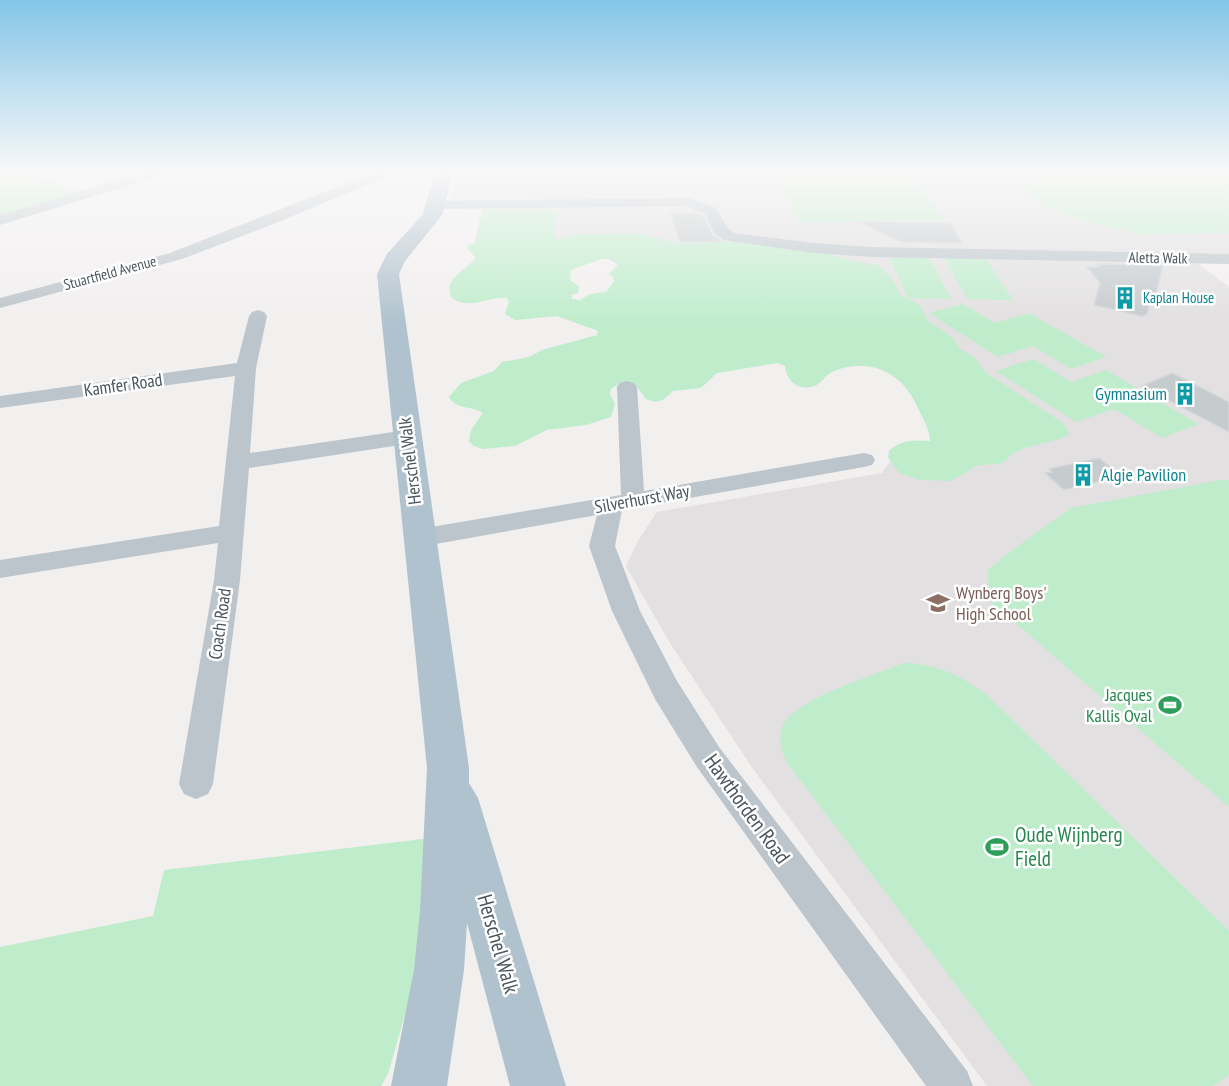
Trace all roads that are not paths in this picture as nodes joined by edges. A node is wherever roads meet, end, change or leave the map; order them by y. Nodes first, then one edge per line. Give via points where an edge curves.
1 (264, 223) edge
2 (426, 223) edge
3 (717, 223) edge
4 (1229, 259) edge
5 (0, 303) edge
6 (258, 316) dead end
7 (246, 368) junction
8 (627, 387) dead end
9 (0, 402) edge
10 (407, 437) junction
11 (864, 460) dead end
12 (239, 462) junction
13 (622, 503) junction
14 (230, 533) junction
15 (419, 538) junction
16 (0, 569) edge
17 (448, 768) junction
18 (196, 784) dead end
19 (424, 1063) edge
20 (401, 1086) edge
21 (538, 1086) edge
22 (952, 1086) edge

1 - 5 street, Stuartfield Avenue via 176,256
2 - 10 main road, Herschel Walk via 395,259 388,274
3 - 4 street, Aletta Walk via 720,230 737,239 871,252
6 - 7 street, Coach Road
7 - 9 street, Kamfer Road
7 - 12 street, Coach Road
8 - 13 street, Hawthorden Road
10 - 12 street
10 - 15 main road, Herschel Walk
11 - 13 street, Silverhurst Way
12 - 14 street, Coach Road
13 - 15 street, Silverhurst Way
13 - 22 street, Hawthorden Road via 602,546 626,611 666,690 708,757
14 - 16 street
14 - 18 street, Coach Road via 227,580
15 - 17 main road, Herschel Walk
17 - 19 main road, Herschel Walk via 444,911
17 - 21 main road, Herschel Walk
19 - 20 main road

